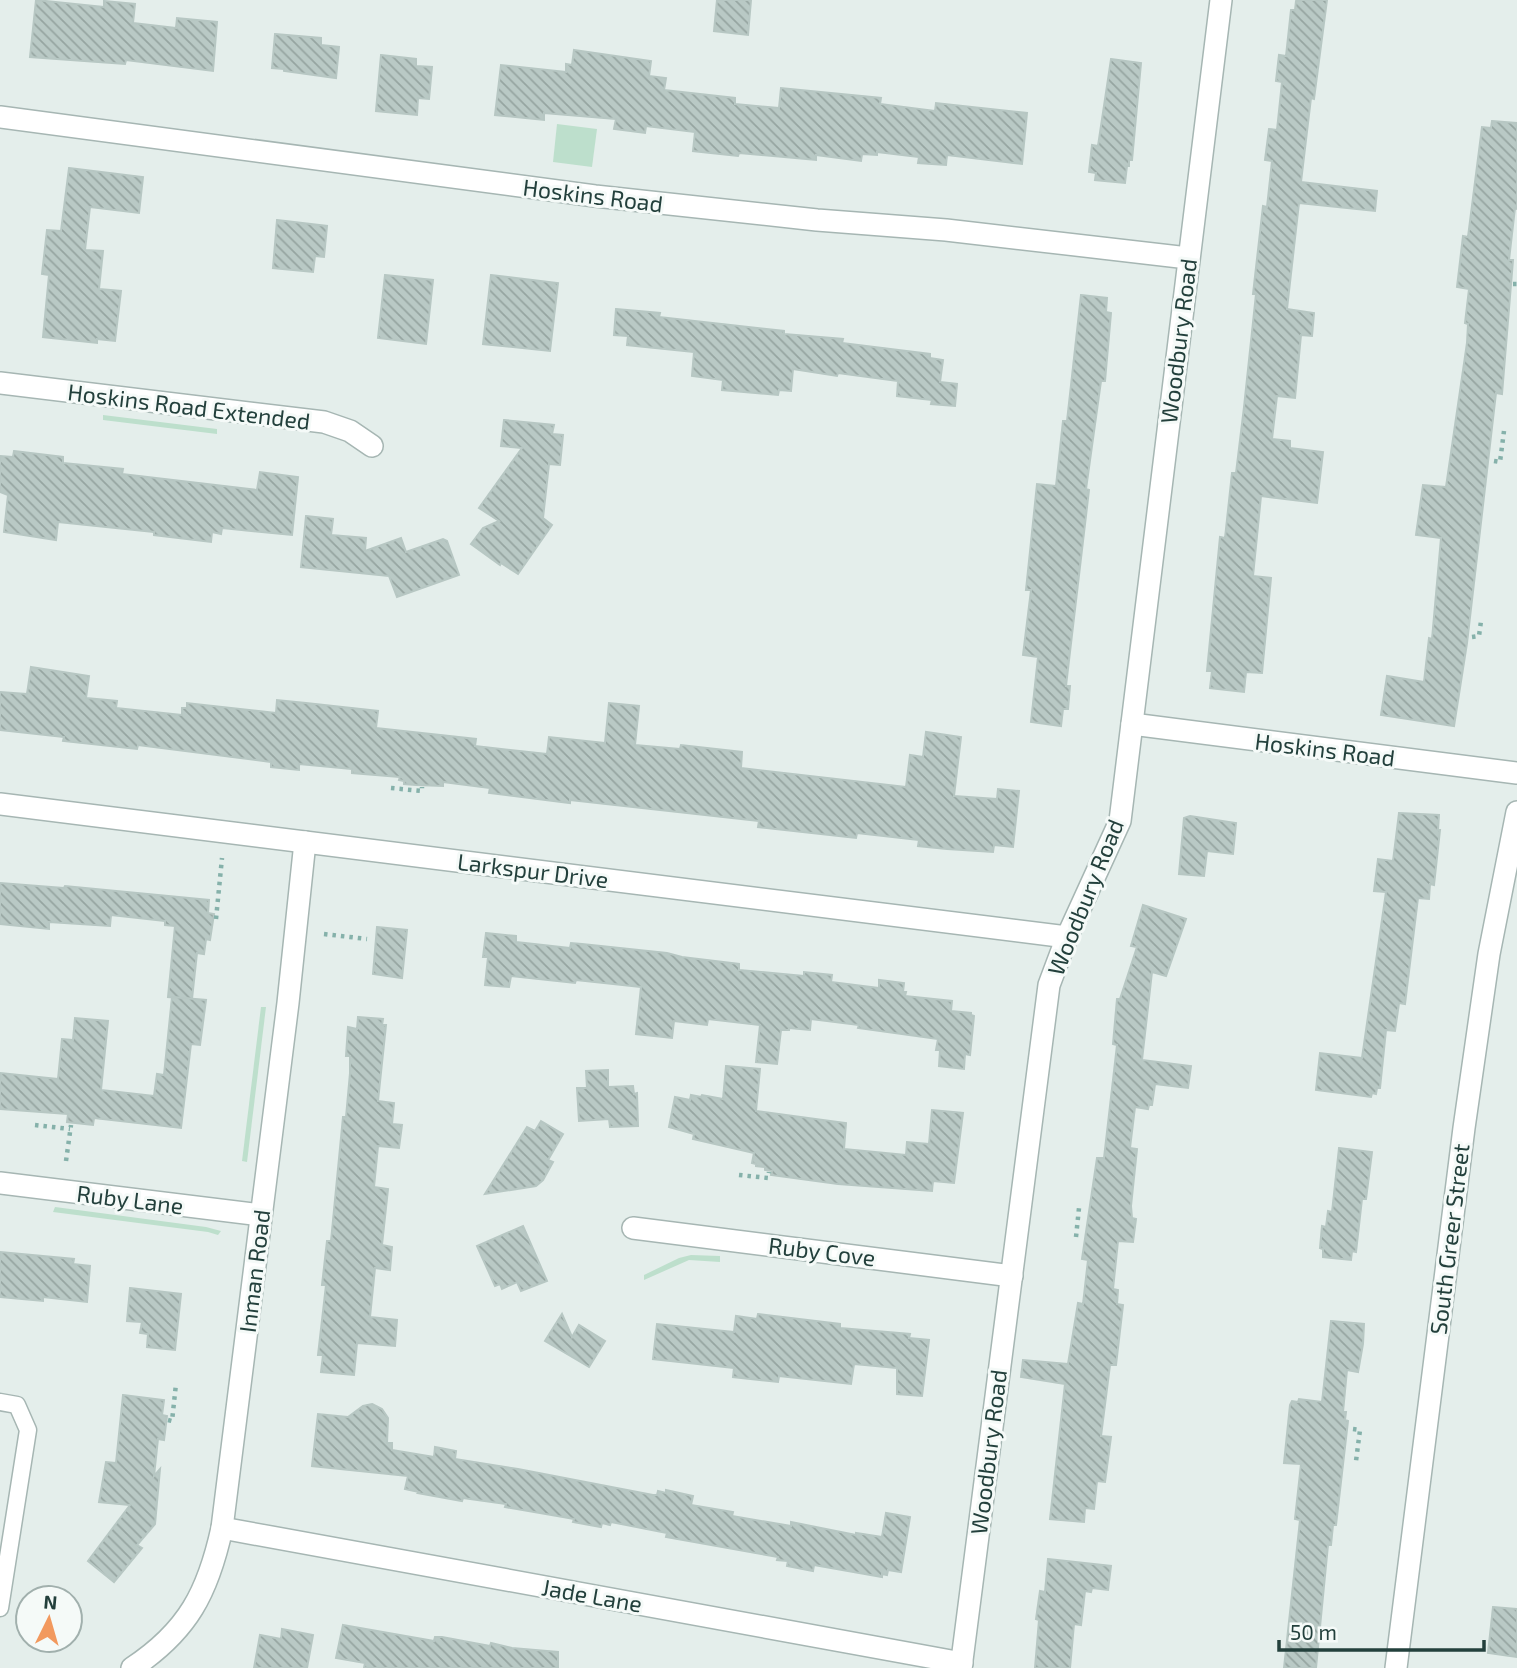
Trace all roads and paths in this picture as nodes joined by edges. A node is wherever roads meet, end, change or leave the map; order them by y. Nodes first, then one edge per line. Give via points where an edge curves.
1 (1221, 0) edge
2 (0, 117) edge
3 (1188, 258) junction
4 (0, 383) edge
5 (1504, 431) dead end
6 (372, 446) dead end
7 (1494, 461) dead end
8 (1480, 621) dead end
9 (1472, 637) dead end
10 (1132, 724) junction
11 (1517, 773) edge
12 (422, 787) dead end
13 (391, 788) dead end
14 (0, 804) edge
15 (1517, 812) edge
16 (305, 842) junction
17 (222, 858) dead end
18 (216, 919) dead end
19 (324, 934) dead end
20 (1067, 937) junction
21 (367, 939) dead end
22 (35, 1125) dead end
23 (66, 1161) dead end
24 (769, 1172) dead end
25 (739, 1175) dead end
26 (0, 1183) edge
27 (1079, 1208) dead end
28 (261, 1215) junction
29 (633, 1228) dead end
30 (1076, 1237) dead end
31 (1012, 1276) junction
32 (176, 1384) dead end
33 (0, 1402) edge
34 (168, 1420) dead end
35 (1353, 1429) dead end
36 (1356, 1461) dead end
37 (222, 1528) junction
38 (0, 1608) edge
39 (961, 1665) edge
40 (132, 1668) edge
41 (1396, 1668) edge

1 - 3 street, Woodbury Road
2 - 3 street, Hoskins Road via 607,197
3 - 10 street, Woodbury Road
4 - 6 street, Hoskins Road Extended via 324,422 350,431
5 - 7 path via 1500,462
8 - 9 path via 1479,636
10 - 11 street, Hoskins Road
10 - 20 street, Woodbury Road via 1120,821
12 - 13 path via 422,791
14 - 16 street, Larkspur Drive
15 - 41 street, South Greer Street via 1489,954 1465,1115
16 - 20 street, Larkspur Drive
16 - 28 street, Inman Road
17 - 18 path
19 - 21 path
20 - 31 street, Woodbury Road via 1049,985
22 - 23 path via 70,1127
24 - 25 path via 768,1178
26 - 28 street, Ruby Lane
27 - 30 path
28 - 37 street, Inman Road
29 - 31 street, Ruby Cove
31 - 39 street, Woodbury Road
32 - 34 path via 172,1421
33 - 38 lane via 17,1405 29,1430
35 - 36 path via 1360,1430
37 - 39 street, Jade Lane
37 - 40 street, Inman Road via 201,1598 176,1633

